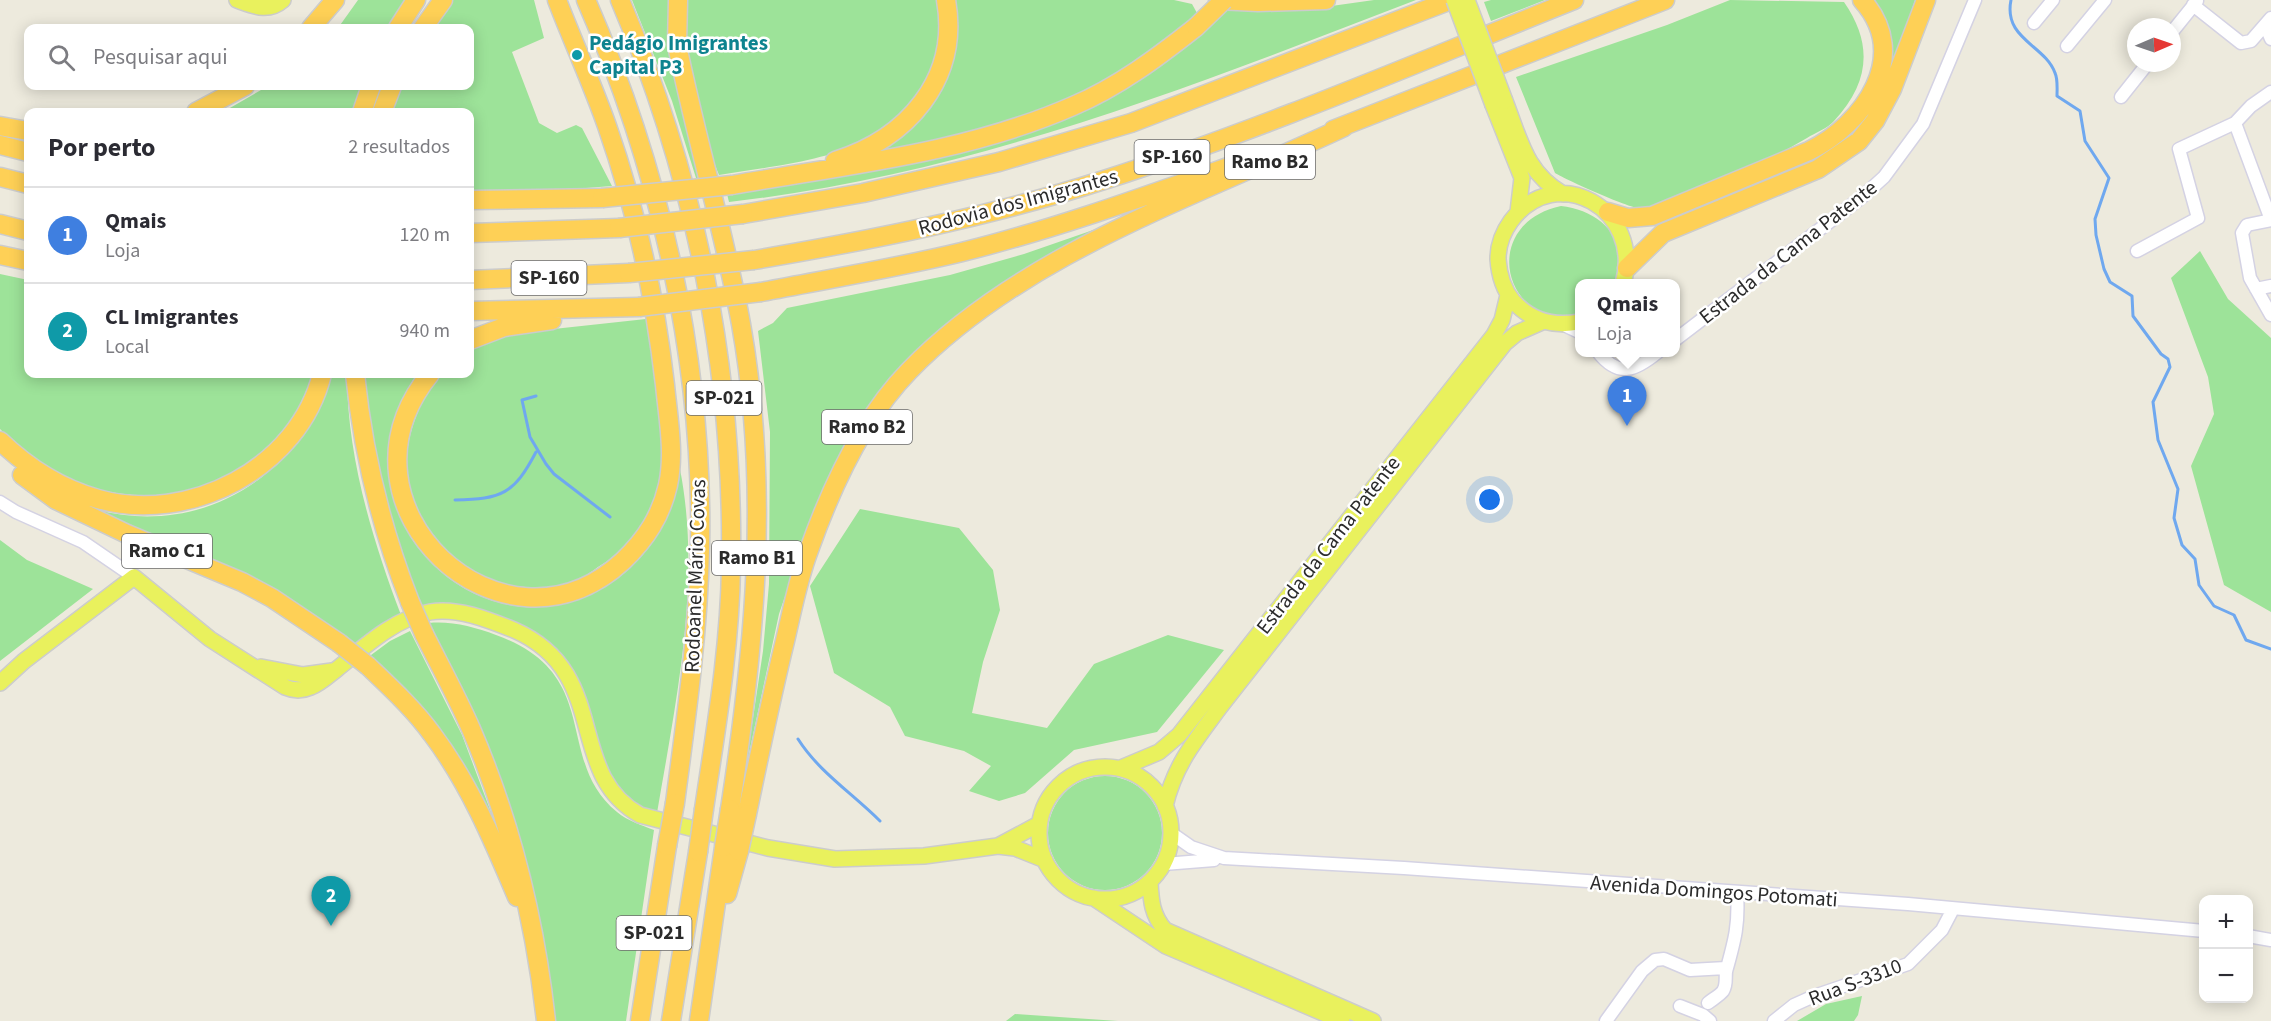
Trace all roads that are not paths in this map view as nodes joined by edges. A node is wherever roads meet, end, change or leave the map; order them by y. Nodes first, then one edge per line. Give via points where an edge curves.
1 (283, 0) edge
2 (335, 0) edge
3 (416, 0) edge
4 (443, 0) edge
5 (557, 0) edge
6 (586, 0) edge
7 (620, 0) edge
8 (678, 0) edge
9 (946, 0) edge
10 (1218, 0) edge
11 (1224, 0) edge
12 (1326, 0) edge
13 (1453, 0) edge
14 (1467, 0) edge
15 (1574, 0) edge
16 (1665, 0) edge
17 (1862, 0) edge
18 (1926, 0) edge
19 (1975, 0) edge
20 (2053, 0) edge
21 (2105, 0) edge
22 (244, 2) edge
23 (2195, 3) edge
24 (2181, 21) edge
25 (2268, 21) edge
26 (2034, 23) dead end
27 (314, 24) edge
28 (401, 24) edge
29 (426, 24) edge
30 (2271, 39) edge
31 (2067, 46) dead end
32 (2141, 72) edge
33 (237, 90) edge
34 (370, 90) edge
35 (390, 90) edge
36 (2271, 92) edge
37 (2121, 97) dead end
38 (1499, 103) junction
39 (204, 108) edge
40 (363, 108) edge
41 (384, 108) edge
42 (2235, 123) junction
43 (0, 126) edge
44 (1344, 127) junction
45 (24, 130) edge
46 (0, 145) edge
47 (24, 151) edge
48 (0, 177) edge
49 (778, 177) junction
50 (24, 183) edge
51 (1563, 194) junction
52 (474, 200) edge
53 (1518, 212) junction
54 (1608, 212) junction
55 (2271, 220) edge
56 (0, 224) edge
57 (24, 230) edge
58 (474, 233) edge
59 (2137, 251) dead end
60 (0, 255) edge
61 (24, 260) edge
62 (1625, 276) edge
63 (474, 280) edge
64 (2271, 286) edge
65 (2256, 289) junction
66 (1508, 295) junction
67 (634, 307) junction
68 (474, 311) edge
69 (2271, 315) edge
70 (1542, 322) junction
71 (1572, 324) edge
72 (1680, 336) edge
73 (474, 338) edge
74 (1602, 357) edge
75 (1616, 357) edge
76 (1649, 357) edge
77 (1653, 357) edge
78 (320, 378) edge
79 (354, 378) edge
80 (427, 378) edge
81 (0, 441) edge
82 (0, 453) edge
83 (0, 502) edge
84 (134, 577) junction
85 (250, 664) junction
86 (337, 669) junction
87 (308, 675) junction
88 (0, 683) edge
89 (292, 690) junction
90 (1120, 768) junction
91 (1165, 806) junction
92 (739, 811) junction
93 (1039, 824) junction
94 (1171, 833) junction
95 (998, 846) junction
96 (1224, 858) junction
97 (1045, 860) junction
98 (1164, 864) junction
99 (1150, 882) junction
100 (1737, 893) junction
101 (1094, 898) junction
102 (1953, 909) junction
103 (530, 924) junction
104 (2199, 931) edge
105 (2253, 937) edge
106 (2271, 940) edge
107 (1726, 968) junction
108 (1708, 1003) dead end
109 (1680, 1006) dead end
110 (546, 1021) edge
111 (640, 1021) edge
112 (671, 1021) edge
113 (699, 1021) edge
114 (1342, 1021) edge
115 (1373, 1021) edge
116 (1606, 1021) edge
117 (1710, 1021) edge
118 (1774, 1021) edge

1 - 22 main road via 269,8
2 - 27 highway
3 - 28 highway
4 - 29 highway
5 - 80 highway via 620,169 655,318 668,414 670,469 663,504 644,539 603,576 563,593 508,594 482,586 448,567 409,518 398,473 401,429 415,394
6 - 111 highway, Rodoanel Mário Covas / SP-021, bridge via 611,57 641,144 667,248 696,417 700,550 690,683
7 - 112 highway, Rodoanel Mário Covas / SP-021, bridge via 676,152 713,310 722,380 731,566 724,677
8 - 92 highway, Ramo B1 via 677,45 741,324 754,442 757,514 753,639
9 - 49 highway via 948,25 943,61 928,96 912,116 868,149
10 - 12 highway
11 - 49 highway, bridge via 1163,52 1097,95 1050,116 917,154
13 - 38 main road, bridge
13 - 58 highway, Rodovia dos Imigrantes / SP-160, bridge via 1131,123 988,165 743,214 619,228
14 - 38 main road, bridge
15 - 63 highway, Rodovia dos Imigrantes / SP-160, bridge via 1205,145 1102,181 995,211 880,238 754,260 629,273
16 - 44 highway
17 - 54 highway via 1877,24 1882,64 1865,106 1848,127 1809,151 1652,216 1628,218
18 - 62 highway via 1892,89 1875,122 1858,141 1818,169 1663,233
19 - 72 street, Estrada da Cama Patente via 1923,124 1884,177
20 - 26 street
21 - 31 street
23 - 24 street
23 - 25 street via 2241,43 2251,41
25 - 30 street
32 - 37 street
33 - 39 highway
34 - 40 highway
35 - 41 highway
36 - 42 street
38 - 51 main road via 1534,170
38 - 53 main road via 1522,178
42 - 55 street
42 - 59 street via 2179,149 2199,216
43 - 45 highway
44 - 67 highway, bridge via 1061,224 898,266 761,291
44 - 92 highway, Ramo B2 via 1130,224 1027,278 984,305 908,372 872,419 824,510 808,553
46 - 47 highway
48 - 50 highway
49 - 52 highway, bridge via 602,198
51 - 53 main road via 1539,198
51 - 54 main road via 1588,199
53 - 66 main road via 1504,230 1498,252 1499,274
54 - 62 main road via 1621,229 1627,248
55 - 65 street via 2245,226 2242,233 2247,269
56 - 57 highway
60 - 61 highway
64 - 65 street
65 - 69 street
66 - 70 main road via 1523,311
66 - 90 main road, Estrada da Cama Patente via 1494,335 1179,735 1159,752
67 - 68 highway
67 - 73 highway via 602,315 504,327
70 - 71 main road
70 - 91 main road, Estrada da Cama Patente via 1517,333 1505,344 1220,707 1182,759 1170,783
74 - 77 street via 1622,369 1636,369
75 - 76 street via 1624,362
78 - 81 highway via 305,413 272,457 221,490 185,501 132,504 99,499 45,477
79 - 103 highway, bridge via 360,426 390,552 492,784 510,834
82 - 103 highway, Ramo C1, bridge via 16,471 56,500 242,582 272,598 368,666 408,706 446,753 486,825
83 - 84 street via 83,542
84 - 85 main road via 210,639
84 - 88 main road
85 - 87 main road
85 - 89 main road
86 - 87 main road
86 - 89 main road via 311,687
86 - 95 main road via 384,632 420,614 446,611 484,619 528,638 559,663 575,688 605,781 622,803 640,815 776,849 835,859 924,855
87 - 89 main road via 296,682
90 - 91 main road via 1147,782
90 - 93 main road via 1093,767 1067,778 1048,798
91 - 94 main road
92 - 113 highway, Ramo B2, bridge
93 - 95 main road
93 - 97 main road
94 - 96 street, Avenida Domingos Potomati via 1191,847
94 - 98 main road
95 - 97 main road
96 - 98 street, Avenida Domingos Potomati
96 - 100 street, Avenida Domingos Potomati
97 - 101 main road via 1069,889
98 - 99 main road
99 - 101 main road via 1124,897
99 - 115 main road via 1152,909 1164,930
100 - 102 street, Avenida Domingos Potomati
100 - 107 street via 1737,934
101 - 114 main road via 1166,946
102 - 104 street, Avenida Domingos Potomati
102 - 118 street, Rua S-3310 via 1942,930 1908,964 1814,996
103 - 110 highway
105 - 106 street
107 - 108 street via 1723,990
107 - 116 street via 1690,970 1664,959 1654,960
109 - 117 street

